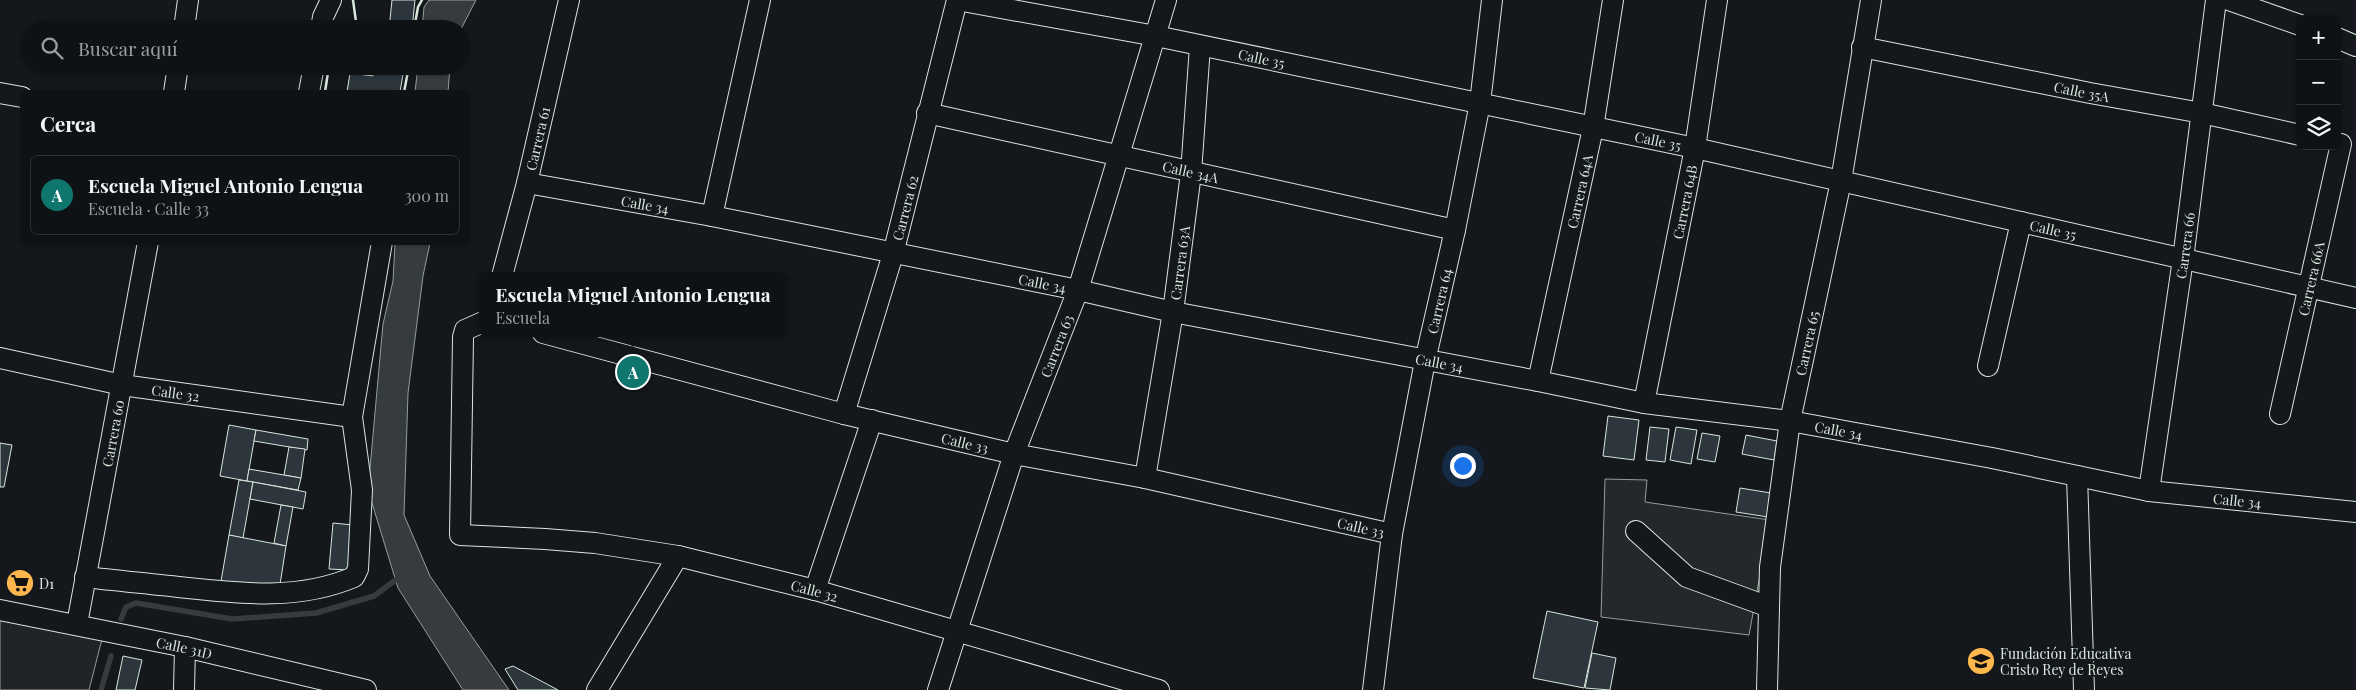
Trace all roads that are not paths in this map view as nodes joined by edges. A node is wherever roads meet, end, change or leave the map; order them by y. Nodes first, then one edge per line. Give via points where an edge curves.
1 (188, 0) edge
2 (332, 0) edge
3 (569, 0) edge
4 (760, 0) edge
5 (957, 0) edge
6 (1166, 0) edge
7 (1492, 0) edge
8 (1613, 0) edge
9 (1717, 0) edge
10 (1871, 0) edge
11 (2216, 0) edge
12 (2229, 0) edge
13 (185, 20) edge
14 (322, 20) edge
15 (2296, 24) edge
16 (1156, 36) junction
17 (2341, 40) edge
18 (1200, 46) junction
19 (2356, 46) edge
20 (1862, 47) junction
21 (177, 75) edge
22 (312, 75) edge
23 (174, 90) edge
24 (309, 90) edge
25 (0, 93) edge
26 (20, 97) edge
27 (1480, 103) junction
28 (927, 113) junction
29 (2202, 113) junction
30 (1593, 128) junction
31 (2296, 134) edge
32 (2345, 145) edge
33 (1695, 148) junction
34 (1118, 155) junction
35 (1191, 173) junction
36 (1841, 181) junction
37 (527, 183) junction
38 (712, 216) junction
39 (2021, 222) junction
40 (1455, 230) junction
41 (147, 245) edge
42 (381, 245) edge
43 (893, 254) junction
44 (2183, 259) junction
45 (503, 272) edge
46 (2308, 288) junction
47 (1078, 290) junction
48 (2356, 298) edge
49 (1173, 312) junction
50 (479, 324) edge
51 (558, 337) edge
52 (0, 358) edge
53 (1424, 361) junction
54 (1988, 366) dead end
55 (1538, 381) junction
56 (122, 385) junction
57 (1644, 404) junction
58 (844, 414) junction
59 (2280, 414) dead end
60 (352, 417) junction
61 (872, 420) junction
62 (1790, 422) junction
63 (1014, 454) junction
64 (2077, 476) junction
65 (1144, 478) junction
66 (2149, 491) junction
67 (2356, 512) edge
68 (1636, 531) dead end
69 (1392, 534) junction
70 (678, 556) junction
71 (85, 577) junction
72 (815, 590) junction
73 (1769, 607) junction
74 (0, 610) edge
75 (77, 624) junction
76 (958, 631) junction
77 (185, 647) junction
78 (184, 690) edge
79 (366, 690) edge
80 (597, 690) edge
81 (938, 690) edge
82 (1160, 690) edge
83 (1373, 690) edge
84 (1767, 690) edge
85 (2084, 690) edge

1 - 13 street
2 - 14 street
3 - 37 street, Carrera 61
4 - 38 street
5 - 16 street, Calle 35
5 - 28 street, Carrera 62
6 - 16 street, Carrera 63
7 - 27 street, Carrera 64
8 - 30 street, Carrera 64A
9 - 33 street, Carrera 64B
10 - 20 street, Carrera 65
11 - 29 street, Carrera 66
12 - 15 street
16 - 18 street, Calle 35
16 - 34 street, Carrera 63
17 - 19 street
18 - 27 street, Calle 35
18 - 35 street, Carrera 63A
20 - 29 street, Calle 35A
20 - 36 street, Carrera 65
21 - 23 street
22 - 24 street
25 - 26 street
27 - 30 street, Calle 35
27 - 40 street, Carrera 64
28 - 34 street, Calle 34A
28 - 43 street, Carrera 62
29 - 31 street, Calle 35A
29 - 44 street, Carrera 66
30 - 33 street, Calle 35
30 - 55 street, Carrera 64A
32 - 46 street, Carrera 66A
33 - 36 street, Calle 35
33 - 57 street, Carrera 64B
34 - 35 street, Calle 34A
34 - 47 street, Carrera 63
35 - 40 street, Calle 34A
35 - 49 street, Carrera 63A
36 - 39 street, Calle 35
36 - 62 street, Carrera 65
37 - 38 street, Calle 34
37 - 45 street, Carrera 61
38 - 43 street, Calle 34
39 - 44 street, Calle 35
39 - 54 street
40 - 53 street, Carrera 64
41 - 56 street, Carrera 60
42 - 60 street
43 - 47 street, Calle 34
43 - 58 street, Carrera 62
44 - 46 street, Calle 35
44 - 66 street, Carrera 66
46 - 48 street, Calle 35
46 - 59 street, Carrera 66A
47 - 49 street, Calle 34
47 - 63 street, Carrera 63
49 - 53 street, Calle 34
49 - 65 street, Carrera 63A
50 - 70 street, Calle 32 via 465,330 463,338 460,536 545,538
51 - 58 street, Calle 33
52 - 56 street, Calle 32
53 - 55 street, Calle 34
53 - 69 street, Carrera 64
55 - 57 street, Calle 34
56 - 60 street, Calle 32
56 - 71 street, Carrera 60
57 - 62 street, Calle 34
58 - 61 street, Calle 33
60 - 71 street via 362,490 358,569 354,578 283,594 241,593
61 - 63 street, Calle 33
61 - 72 street
62 - 64 street, Calle 34
62 - 73 street, Carrera 65 via 1770,567
63 - 65 street, Calle 33
63 - 76 street, Carrera 63
64 - 66 street, Calle 34
64 - 85 street
65 - 69 street, Calle 33
66 - 67 street, Calle 34
68 - 73 street via 1687,578
69 - 83 street, Carrera 64
70 - 72 street, Calle 32
70 - 80 street
71 - 75 street, Carrera 60
72 - 76 street, Calle 32
73 - 84 street, Carrera 65
74 - 75 street, Calle 31D
75 - 77 street, Calle 31D
76 - 81 street, Carrera 63
76 - 82 street, Calle 32
77 - 78 street
77 - 79 street, Calle 31D

